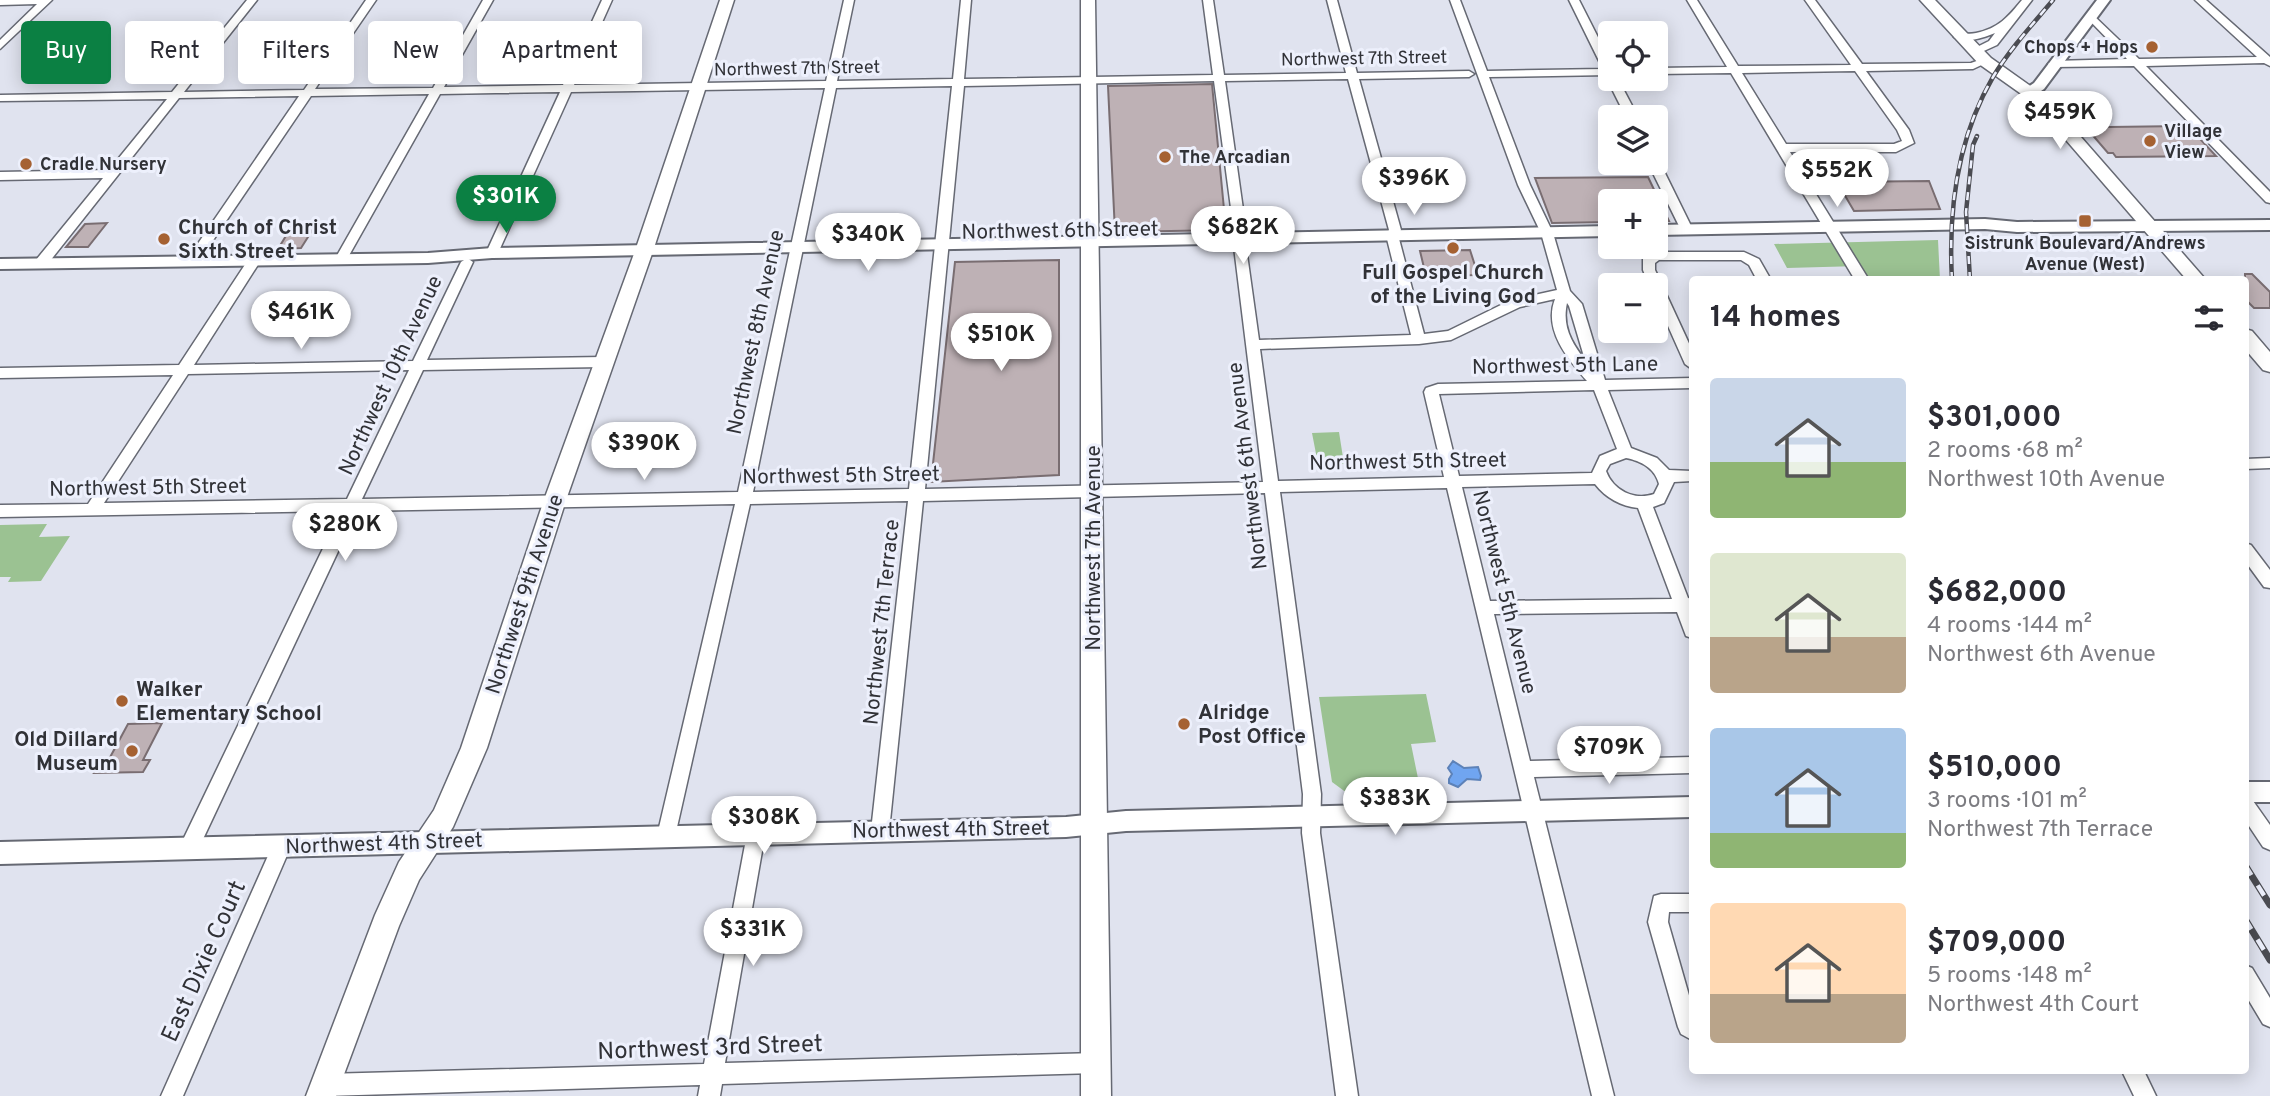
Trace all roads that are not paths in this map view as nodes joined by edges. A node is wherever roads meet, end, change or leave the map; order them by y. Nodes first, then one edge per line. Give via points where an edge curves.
1 (47, 0) edge
2 (252, 0) edge
3 (371, 0) edge
4 (488, 0) edge
5 (607, 0) edge
6 (727, 0) edge
7 (849, 0) edge
8 (966, 0) edge
9 (1088, 0) edge
10 (1208, 0) edge
11 (1332, 0) edge
12 (1455, 0) edge
13 (1574, 0) edge
14 (1692, 0) edge
15 (1810, 0) edge
16 (1927, 0) edge
17 (2027, 0) edge
18 (2104, 0) edge
19 (2200, 0) edge
20 (0, 2) edge
21 (2092, 17) junction
22 (2004, 26) junction
23 (1959, 37) junction
24 (0, 46) edge
25 (1598, 48) edge
26 (1979, 56) junction
27 (2269, 61) edge
28 (2138, 63) junction
29 (1859, 68) junction
30 (2051, 68) junction
31 (1734, 70) junction
32 (1598, 72) edge
33 (1668, 72) edge
34 (1476, 74) junction
35 (1351, 76) junction
36 (1218, 78) junction
37 (1089, 81) junction
38 (958, 83) junction
39 (830, 85) junction
40 (700, 88) junction
41 (565, 89) junction
42 (437, 91) junction
43 (2032, 91) junction
44 (307, 94) junction
45 (177, 96) junction
46 (0, 98) edge
47 (1781, 148) junction
48 (113, 174) junction
49 (1660, 175) edge
50 (0, 176) edge
51 (2270, 199) edge
52 (2270, 219) edge
53 (2148, 224) junction
54 (2270, 225) edge
55 (2017, 227) joint
56 (1668, 230) edge
57 (1687, 230) junction
58 (1832, 231) junction
59 (1598, 232) edge
60 (1543, 236) junction
61 (1668, 238) edge
62 (1598, 239) edge
63 (1394, 240) junction
64 (1240, 243) junction
65 (1090, 246) junction
66 (942, 249) junction
67 (794, 251) junction
68 (492, 253) junction
69 (643, 255) junction
70 (428, 258) junction
71 (341, 259) junction
72 (192, 261) junction
73 (255, 261) junction
74 (467, 262) junction
75 (41, 263) junction
76 (0, 264) edge
77 (1762, 276) edge
78 (1860, 276) edge
79 (2194, 276) edge
80 (1564, 293) junction
81 (1419, 340) junction
82 (2249, 341) edge
83 (1255, 345) junction
84 (1689, 357) edge
85 (603, 362) junction
86 (2270, 365) edge
87 (418, 366) junction
88 (183, 370) junction
89 (0, 373) edge
90 (1689, 383) edge
91 (1599, 385) junction
92 (1438, 389) joint
93 (1625, 452) junction
94 (2270, 463) edge
95 (2249, 464) edge
96 (1666, 476) junction
97 (1689, 476) edge
98 (1599, 478) junction
99 (1455, 481) junction
100 (1272, 488) junction
101 (1092, 492) junction
102 (917, 494) junction
103 (744, 498) junction
104 (555, 500) junction
105 (352, 503) junction
106 (1644, 503) junction
107 (92, 510) junction
108 (0, 511) edge
109 (2249, 554) edge
110 (2270, 582) edge
111 (1687, 605) edge
112 (1485, 608) junction
113 (1689, 765) edge
114 (1525, 769) junction
115 (2249, 792) edge
116 (2270, 792) edge
117 (1689, 807) edge
118 (2249, 810) edge
119 (1535, 812) junction
120 (1312, 817) junction
121 (1095, 824) junction
122 (880, 831) junction
123 (755, 834) junction
124 (666, 836) junction
125 (2270, 841) edge
126 (429, 842) junction
127 (282, 846) junction
128 (189, 848) junction
129 (0, 853) edge
130 (1689, 903) edge
131 (2249, 982) edge
132 (2270, 1017) edge
133 (1689, 1028) edge
134 (1096, 1063) junction
135 (713, 1072) junction
136 (2134, 1074) edge
137 (323, 1091) edge
138 (173, 1096) edge
139 (709, 1096) edge
140 (1096, 1096) edge
141 (1347, 1096) edge
142 (1603, 1096) edge
143 (2145, 1096) edge

1 - 20 street
1 - 24 street
2 - 45 street
3 - 44 street
4 - 42 street
5 - 41 street
6 - 40 main road, Northwest 9th Avenue
7 - 39 street, Northwest 8th Avenue
8 - 38 street, Northwest 7th Terrace
9 - 37 main road, Northwest 7th Avenue
10 - 36 street, Northwest 6th Avenue
11 - 35 street
12 - 34 street
13 - 25 street
14 - 31 street
15 - 29 street
16 - 23 main road
17 - 22 street
18 - 21 street
19 - 27 street
21 - 28 street
21 - 30 street
22 - 23 street via 1978,36
22 - 26 street
23 - 26 main road
26 - 29 street via 1973,66
26 - 43 main road
27 - 28 street
28 - 30 street
28 - 51 street
29 - 31 street
29 - 47 street via 1908,143 1896,148
30 - 43 street
31 - 33 street
31 - 47 street
32 - 34 street, Northwest 7th Street
34 - 35 street, Northwest 7th Street
34 - 60 street
35 - 36 street, Northwest 7th Street
35 - 63 street via 1388,212 1384,230
36 - 37 street, Northwest 7th Street
36 - 64 street, Northwest 6th Avenue
37 - 38 street, Northwest 7th Street
37 - 65 main road, Northwest 7th Avenue
38 - 39 street, Northwest 7th Street
38 - 66 street, Northwest 7th Terrace
39 - 40 street, Northwest 7th Street
39 - 67 street, Northwest 8th Avenue
40 - 41 street, Northwest 7th Street
40 - 69 main road, Northwest 9th Avenue
41 - 42 street, Northwest 7th Street
41 - 68 street
42 - 44 street, Northwest 7th Street
42 - 71 street
43 - 53 main road
44 - 45 street, Northwest 7th Street
44 - 72 street
45 - 46 street, Northwest 7th Street
45 - 48 street
47 - 58 street
48 - 50 street
48 - 75 street
49 - 57 street
52 - 53 street
53 - 54 street
53 - 55 street
53 - 79 main road
55 - 58 street via 1984,233
56 - 57 street
57 - 58 street
58 - 61 street
58 - 78 street
59 - 60 street, Northwest 6th Street
60 - 62 street, Northwest 6th Street
60 - 63 street, Northwest 6th Street
60 - 80 street
63 - 64 street, Northwest 6th Street
63 - 81 street
64 - 65 street, Northwest 6th Street
64 - 83 street, Northwest 6th Avenue
65 - 66 street, Northwest 6th Street
65 - 101 main road, Northwest 7th Avenue
66 - 67 street, Northwest 6th Street
66 - 102 street, Northwest 7th Terrace
67 - 69 street, Northwest 6th Street
67 - 103 street, Northwest 8th Avenue
68 - 69 street, Northwest 6th Street
68 - 70 street, Northwest 6th Street
69 - 74 street, Northwest 6th Street
69 - 85 main road, Northwest 9th Avenue
70 - 71 street, Northwest 6th Street
70 - 74 street, Northwest 6th Street
71 - 73 street, Northwest 6th Street
72 - 73 street, Northwest 6th Street
72 - 75 street, Northwest 6th Street
73 - 88 street
74 - 87 street, Northwest 10th Avenue
75 - 76 street, Northwest 6th Street
77 - 84 street via 1744,256 1656,256 1648,261
80 - 81 street via 1516,303 1451,335
80 - 91 street via 1575,304
80 - 91 street via 1558,304 1559,329 1572,355
81 - 83 street
82 - 86 main road
83 - 100 street, Northwest 6th Avenue
85 - 87 street
85 - 104 main road, Northwest 9th Avenue
87 - 88 street
87 - 105 street, Northwest 10th Avenue
88 - 89 street
88 - 107 street
90 - 91 street, Northwest 5th Lane
91 - 92 street, Northwest 5th Lane
91 - 93 street
92 - 99 street, Northwest 5th Avenue via 1431,392
93 - 96 street via 1654,462
93 - 98 street via 1606,458
94 - 95 street
96 - 97 street
96 - 106 street via 1666,491
98 - 99 street, Northwest 5th Street
98 - 106 street via 1616,496
99 - 100 street, Northwest 5th Street
99 - 112 street, Northwest 5th Avenue
100 - 101 street, Northwest 5th Street
100 - 120 street, Northwest 6th Avenue
101 - 102 street, Northwest 5th Street
101 - 121 main road, Northwest 7th Avenue
102 - 103 street, Northwest 5th Street
102 - 122 street, Northwest 7th Terrace
103 - 104 street, Northwest 5th Street
103 - 124 street, Northwest 8th Avenue
104 - 105 street, Northwest 5th Street
104 - 126 main road, Northwest 9th Avenue via 474,748
105 - 107 street, Northwest 5th Street
105 - 128 street, Northwest 10th Avenue
106 - 111 street
107 - 108 street, Northwest 5th Street
109 - 110 street
111 - 112 street
112 - 114 street, Northwest 5th Avenue
113 - 114 street
114 - 119 street, Northwest 5th Avenue
115 - 116 street
117 - 119 street, Northwest 4th Street
118 - 125 street
119 - 120 street, Northwest 4th Street
119 - 142 street, Northwest 5th Avenue
120 - 121 street, Northwest 4th Street
120 - 141 street, Northwest 6th Avenue
121 - 122 street, Northwest 4th Street
121 - 134 main road, Northwest 7th Avenue
122 - 123 street, Northwest 4th Street
123 - 124 street, Northwest 4th Street
123 - 135 street
124 - 126 street, Northwest 4th Street
126 - 127 street, Northwest 4th Street
126 - 137 main road, Northwest 9th Avenue via 384,925
127 - 128 street, Northwest 4th Street
127 - 138 street, East Dixie Court
128 - 129 street, Northwest 4th Street
130 - 133 street via 1661,903 1658,922
131 - 132 street
134 - 135 street, Northwest 3rd Street
134 - 140 main road, Northwest 7th Avenue
135 - 137 street, Northwest 3rd Street
135 - 139 street
136 - 143 street

